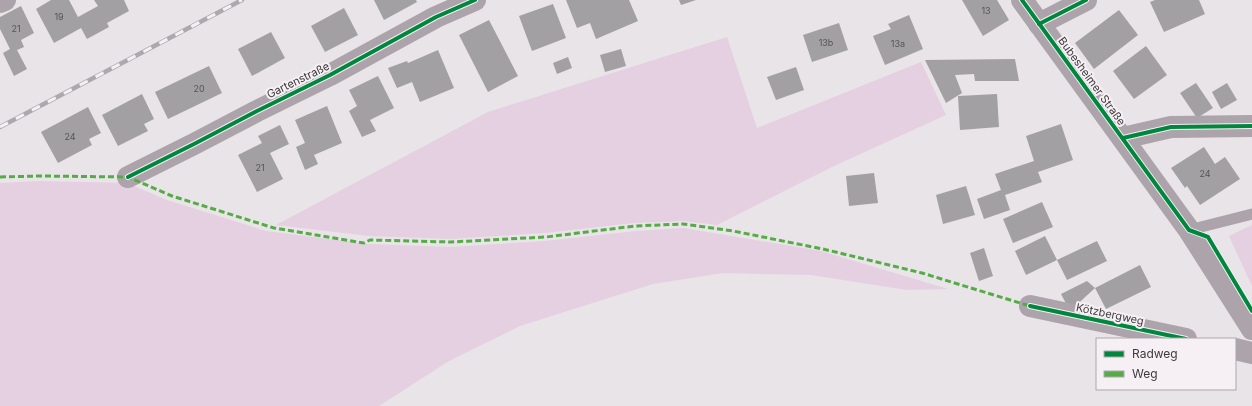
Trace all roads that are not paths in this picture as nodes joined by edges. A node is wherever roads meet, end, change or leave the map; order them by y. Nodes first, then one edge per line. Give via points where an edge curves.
1 (5, 0) edge
2 (475, 0) edge
3 (1022, 0) edge
4 (1086, 0) edge
5 (0, 2) edge
6 (1039, 24) junction
7 (1252, 126) edge
8 (1123, 138) junction
9 (128, 177) dead end
10 (1252, 214) edge
11 (1190, 230) junction
12 (1030, 306) dead end
13 (1252, 329) edge
14 (1181, 338) edge
15 (1236, 349) edge
16 (1252, 353) edge

1 - 5 street
2 - 9 street, Gartenstraße via 430,20 330,75
3 - 6 street, Bubesheimer Straße
4 - 6 street
6 - 8 street, Bubesheimer Straße
7 - 8 street via 1171,126
8 - 11 street, Bubesheimer Straße
10 - 11 lane
11 - 13 street, Bubesheimer Straße
12 - 14 street, Kötzbergweg
15 - 16 street

